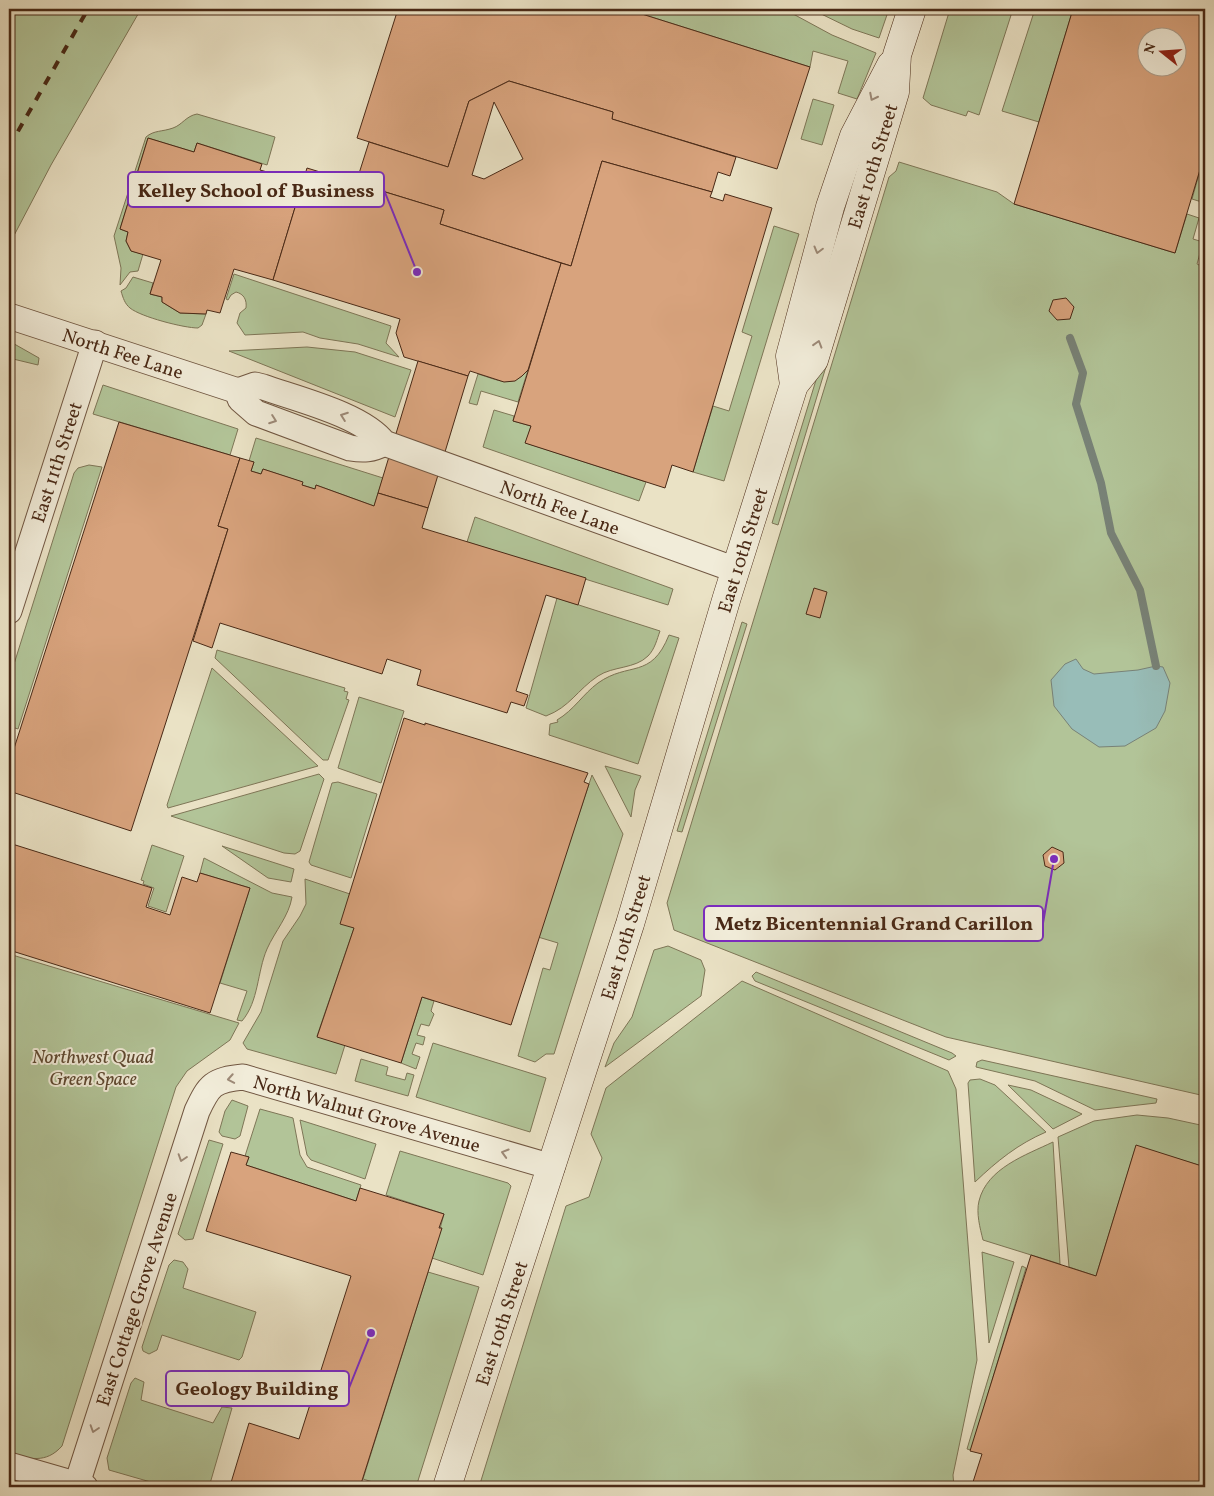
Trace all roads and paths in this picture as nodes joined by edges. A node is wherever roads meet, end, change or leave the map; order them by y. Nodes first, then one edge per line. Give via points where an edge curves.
1 (912, 9) edge
2 (9, 316) edge
3 (95, 343) junction
4 (736, 570) junction
5 (9, 611) edge
6 (196, 1111) joint
7 (552, 1167) junction
8 (9, 1465) edge
9 (79, 1486) edge
10 (447, 1487) edge

1 - 4 street, East 10th Street via 897,55 895,92 814,360 794,385
2 - 3 street, North Fee Lane
3 - 4 street, North Fee Lane via 238,391 255,385 263,387 363,423 384,443
3 - 5 street, East 11th Street
4 - 7 street, East 10th Street via 630,924
7 -> 6 street, North Walnut Grove Avenue via 243,1077 225,1079 207,1089
6 -> 9 street, East Cottage Grove Avenue
7 - 10 street, East 10th Street
8 - 9 street

